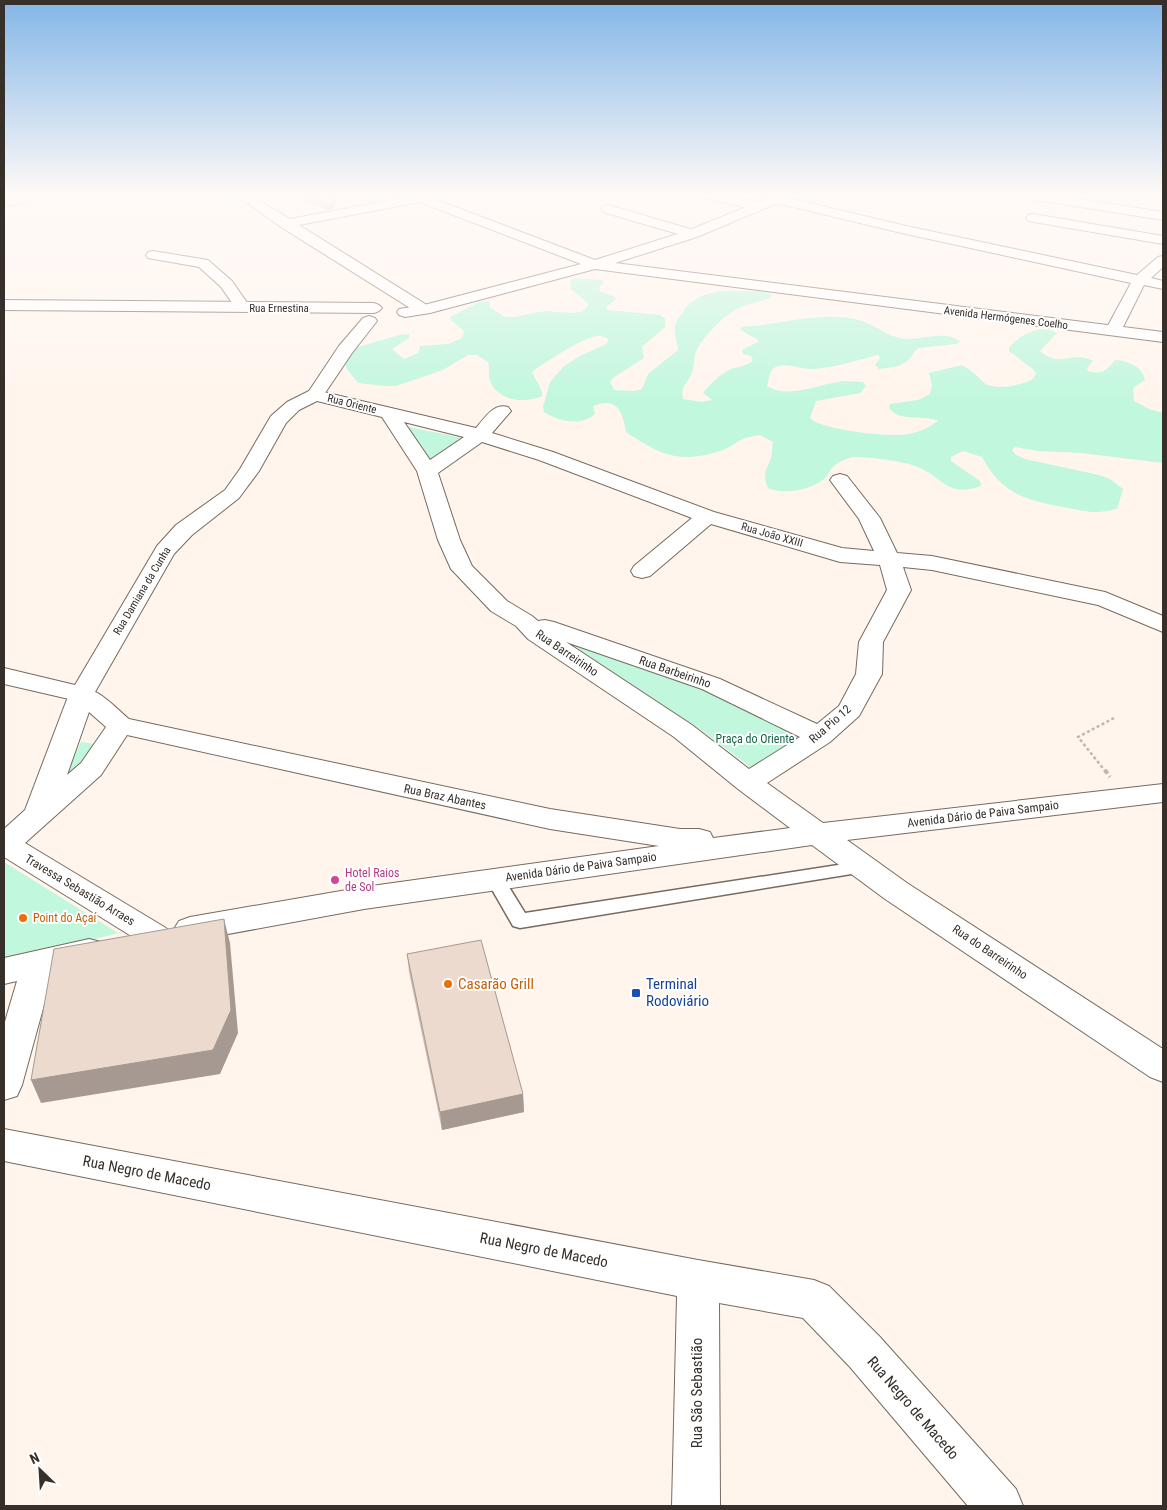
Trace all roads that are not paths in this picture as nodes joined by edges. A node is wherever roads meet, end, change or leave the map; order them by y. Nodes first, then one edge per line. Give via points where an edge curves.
1 (206, 265) edge
2 (353, 265) edge
3 (593, 265) edge
4 (599, 265) edge
5 (1072, 265) edge
6 (1157, 265) edge
7 (1140, 280) junction
8 (1163, 285) edge
9 (4, 305) edge
10 (242, 307) junction
11 (424, 310) junction
12 (385, 317) junction
13 (1113, 331) junction
14 (1163, 337) edge
15 (315, 395) junction
16 (502, 412) dead end
17 (389, 413) junction
18 (480, 435) junction
19 (427, 471) junction
20 (840, 480) dead end
21 (707, 516) junction
22 (890, 560) junction
23 (642, 571) dead end
24 (524, 621) junction
25 (1163, 625) edge
26 (4, 676) edge
27 (82, 694) junction
28 (120, 725) junction
29 (820, 736) junction
30 (748, 783) junction
31 (1163, 793) edge
32 (39, 813) junction
33 (818, 834) junction
34 (773, 840) junction
35 (4, 844) edge
36 (864, 867) junction
37 (496, 879) junction
38 (155, 936) junction
39 (39, 962) junction
40 (4, 971) edge
41 (1163, 1068) edge
42 (4, 1085) edge
43 (4, 1146) edge
44 (698, 1280) junction
45 (696, 1506) edge
46 (999, 1506) edge

1 - 10 street via 227,284
2 - 11 street
3 - 11 street, Rua Ernestina
4 - 13 street, Avenida Hermógenes Coelho
5 - 7 street, Rua Ernestina
6 - 7 street
7 - 8 street
7 - 13 street
9 - 10 street, Rua Ernestina
10 - 12 street, Rua Ernestina
11 - 12 street, Rua Ernestina
12 - 15 street, Rua Damiana da Cunha via 345,350
13 - 14 street, Avenida Hermógenes Coelho
15 - 17 street, Rua Oriente
15 - 27 street, Rua Damiana da Cunha via 293,406 278,420 232,494 184,530 165,550
16 - 18 street
17 - 18 street, Rua João XXIII
17 - 19 street, Rua Barreirinho
18 - 19 street
18 - 21 street, Rua João XXIII
19 - 24 street, Rua Barreirinho via 462,569 499,606
20 - 22 street, Rua Pio 12 via 869,518
21 - 22 street, Rua João XXIII via 840,554
21 - 23 street
22 - 25 street, Rua João XXIII via 932,564 1105,598
22 - 29 street, Rua Pio 12 via 900,590 871,642 869,674 850,710
24 - 29 street, Rua Barbeirinho via 711,684
24 - 30 street, Rua Barreirinho via 537,634 683,731
26 - 27 street
27 - 28 street
27 - 32 street, Rua Damiana da Cunha
28 - 32 street, Rua Damiana da Cunha via 91,769
28 - 34 street, Rua Braz Abantes via 550,819 680,839
29 - 30 street, Rua Pio 12
30 - 33 street, Rua Barreirinho
31 - 33 street, Avenida Dário de Paiva Sampaio
32 - 35 street, Rua Damiana da Cunha
33 - 34 street, Avenida Dário de Paiva Sampaio
33 - 36 street, Rua do Barreirinho
34 - 37 street, Avenida Dário de Paiva Sampaio
35 - 38 street, Travessa Sebastião Arraes
36 - 37 lane via 520,922
36 - 41 street, Rua do Barreirinho
37 - 38 street, Avenida Dário de Paiva Sampaio via 364,898
38 - 39 street, Avenida Dário de Paiva Sampaio
39 - 40 street, Avenida Dário de Paiva Sampaio
39 - 42 street
43 - 44 street, Rua Negro de Macedo
44 - 45 street, Rua São Sebastião
44 - 46 street, Rua Negro de Macedo via 814,1300 865,1352

